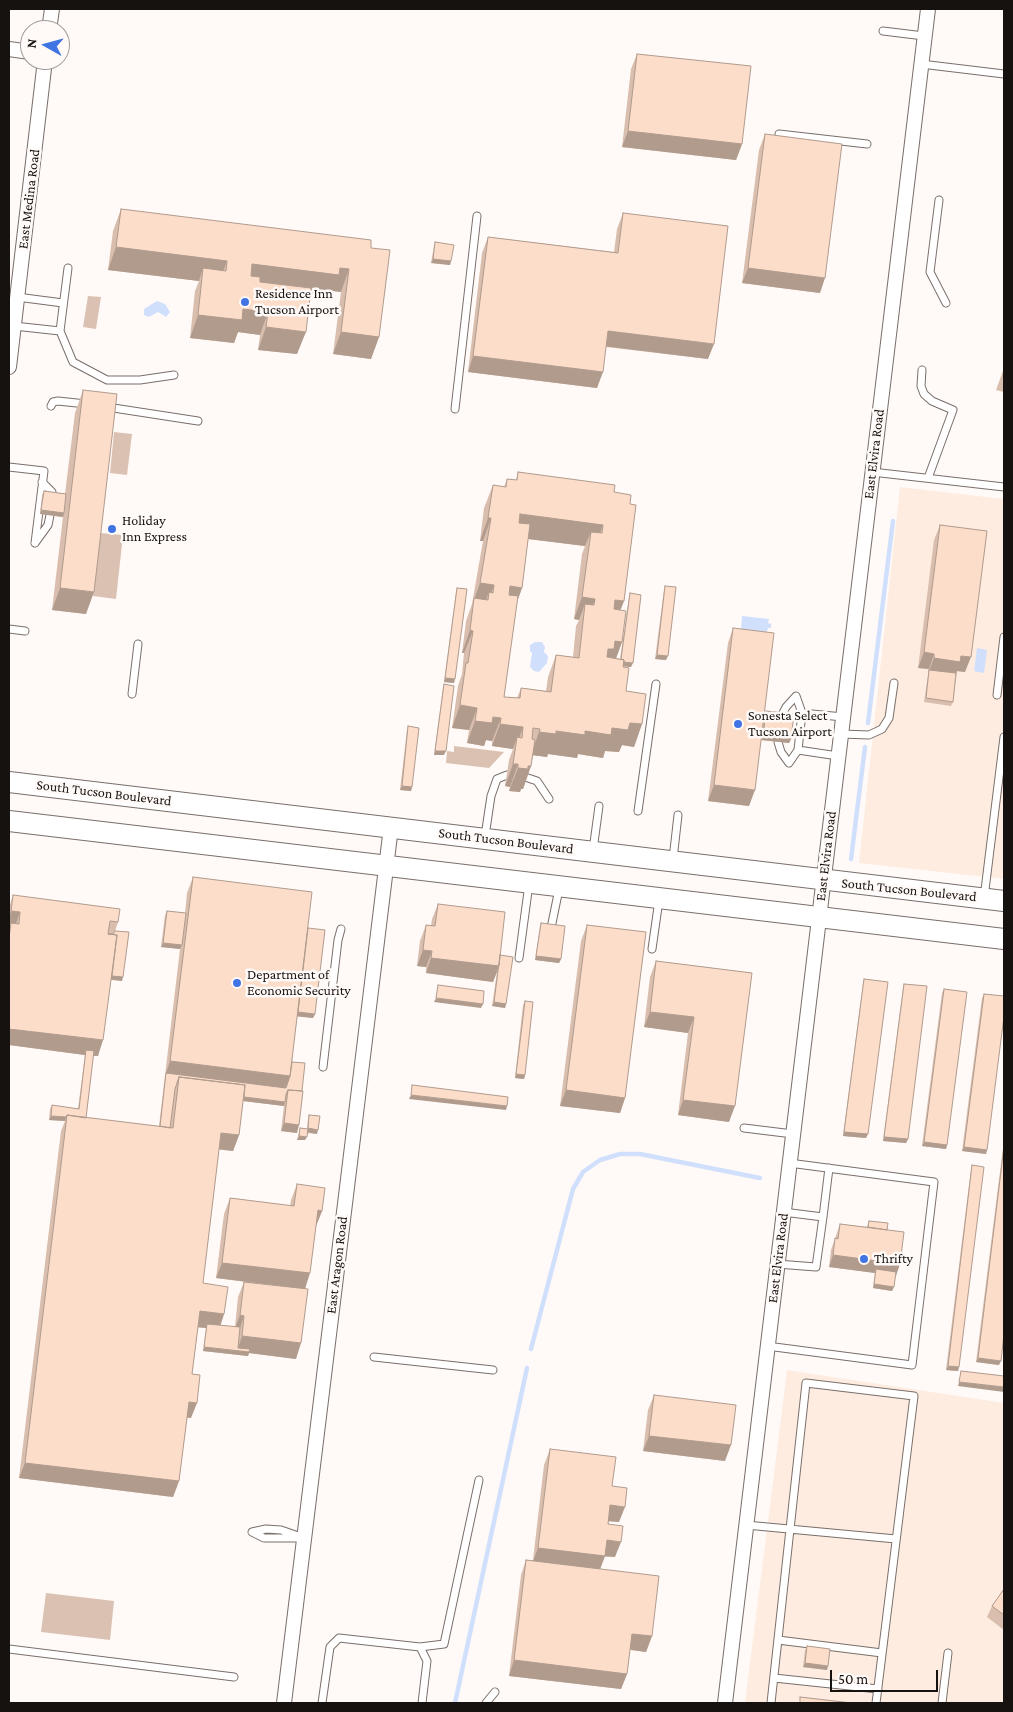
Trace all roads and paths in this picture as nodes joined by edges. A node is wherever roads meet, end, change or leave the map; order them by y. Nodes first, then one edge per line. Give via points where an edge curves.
1 (928, 9) edge
2 (883, 31) dead end
3 (924, 36) junction
4 (921, 64) junction
5 (45, 70) edge
6 (1004, 74) edge
7 (779, 134) edge
8 (868, 144) dead end
9 (939, 200) dead end
10 (477, 216) dead end
11 (68, 268) dead end
12 (17, 297) junction
13 (63, 303) junction
14 (946, 303) dead end
15 (14, 326) junction
16 (60, 331) junction
17 (9, 363) edge
18 (922, 370) dead end
19 (174, 375) dead end
20 (51, 406) dead end
21 (455, 409) dead end
22 (198, 421) dead end
23 (9, 467) edge
24 (872, 472) junction
25 (928, 478) junction
26 (42, 482) junction
27 (1004, 487) edge
28 (52, 497) edge
29 (50, 516) edge
30 (9, 629) edge
31 (25, 631) dead end
32 (1004, 637) edge
33 (138, 644) dead end
34 (894, 683) dead end
35 (656, 684) dead end
36 (132, 694) dead end
37 (997, 695) dead end
38 (802, 713) junction
39 (781, 717) edge
40 (842, 717) junction
41 (840, 734) junction
42 (1004, 737) edge
43 (778, 742) edge
44 (798, 750) junction
45 (838, 756) junction
46 (507, 775) dead end
47 (525, 777) edge
48 (9, 782) edge
49 (549, 799) dead end
50 (599, 806) dead end
51 (638, 811) dead end
52 (678, 815) dead end
53 (9, 821) edge
54 (391, 827) junction
55 (484, 839) junction
56 (593, 852) junction
57 (672, 862) junction
58 (386, 865) junction
59 (823, 880) junction
60 (529, 882) junction
61 (560, 886) junction
62 (659, 898) junction
63 (984, 898) junction
64 (1004, 901) edge
65 (819, 917) junction
66 (551, 928) edge
67 (341, 929) dead end
68 (1004, 939) edge
69 (652, 949) dead end
70 (519, 958) dead end
71 (324, 1066) dead end
72 (744, 1128) dead end
73 (793, 1134) junction
74 (790, 1163) junction
75 (829, 1168) junction
76 (783, 1212) junction
77 (823, 1217) junction
78 (777, 1264) junction
79 (768, 1346) junction
80 (374, 1357) dead end
81 (493, 1370) dead end
82 (479, 1480) dead end
83 (746, 1525) junction
84 (790, 1528) junction
85 (304, 1538) junction
86 (896, 1539) junction
87 (778, 1640) junction
88 (420, 1647) junction
89 (9, 1650) edge
90 (882, 1652) junction
91 (948, 1653) dead end
92 (234, 1677) dead end
93 (774, 1678) junction
94 (878, 1689) junction
95 (495, 1692) dead end
96 (284, 1703) edge
97 (322, 1703) edge
98 (422, 1703) edge
99 (486, 1703) edge
100 (725, 1703) edge
101 (771, 1703) edge
102 (876, 1703) edge
103 (942, 1703) edge

1 - 3 street, East Elvira Road
2 - 3 lane
3 - 4 street, East Elvira Road
4 - 6 lane
4 - 24 street, East Elvira Road
5 - 12 street, East Medina Road
7 - 8 lane
9 - 14 lane via 930,272
10 - 21 lane
11 - 13 lane
12 - 13 lane
12 - 15 street, East Medina Road
13 - 16 lane
15 - 16 lane
15 - 17 street, East Medina Road
16 - 19 lane via 73,362 107,380
18 - 25 lane via 924,394 953,410
20 - 22 lane via 58,401
23 - 26 lane via 44,471
24 - 25 lane
24 - 40 street, East Elvira Road
25 - 27 lane
26 - 28 lane via 52,492
26 - 29 lane via 35,544
30 - 31 lane
32 - 37 lane
33 - 36 lane
34 - 41 lane via 889,718 882,729 869,736
35 - 51 lane
38 - 39 lane via 796,696
38 - 40 lane
38 - 44 lane
40 - 41 street, East Elvira Road
41 - 45 street, East Elvira Road
42 - 63 lane
43 - 44 lane via 789,763
44 - 45 lane
45 - 59 street, East Elvira Road
46 - 55 lane via 497,779
47 - 49 lane via 537,781
48 - 54 main road, South Tucson Boulevard
50 - 56 lane
52 - 57 lane
53 - 58 main road
54 - 55 main road, South Tucson Boulevard
54 - 58 street, East Aragon Road
55 - 56 main road, South Tucson Boulevard
56 - 57 main road, South Tucson Boulevard
57 - 59 main road, South Tucson Boulevard
58 - 60 main road
58 - 85 street, East Aragon Road
59 - 63 main road, South Tucson Boulevard
59 - 65 street, East Elvira Road
60 - 61 main road
60 - 70 lane
61 - 62 main road
61 - 66 lane
62 - 65 main road
62 - 69 lane
63 - 64 main road, South Tucson Boulevard
65 - 68 main road
65 - 73 street, East Elvira Road
67 - 71 lane
72 - 73 lane
73 - 74 street, East Elvira Road
74 - 75 lane
74 - 76 street, East Elvira Road
75 - 77 lane
75 - 79 lane via 934,1182 912,1365
76 - 77 lane
76 - 78 street, East Elvira Road
77 - 78 lane via 816,1266
78 - 79 street, East Elvira Road
79 - 83 street, East Elvira Road
80 - 81 lane
82 - 88 lane via 444,1644
83 - 84 lane
83 - 100 street, East Elvira Road
84 - 86 lane
84 - 86 lane via 806,1384 914,1396
84 - 87 lane
85 - 85 lane via 280,1530 252,1532 264,1538
85 - 96 street, East Aragon Road
86 - 90 lane
87 - 90 lane
87 - 93 lane
88 - 97 lane via 339,1638 330,1647
88 - 98 lane via 427,1661
89 - 92 lane
90 - 94 lane
91 - 103 lane
93 - 94 lane
93 - 101 lane
94 - 102 lane
95 - 99 lane

